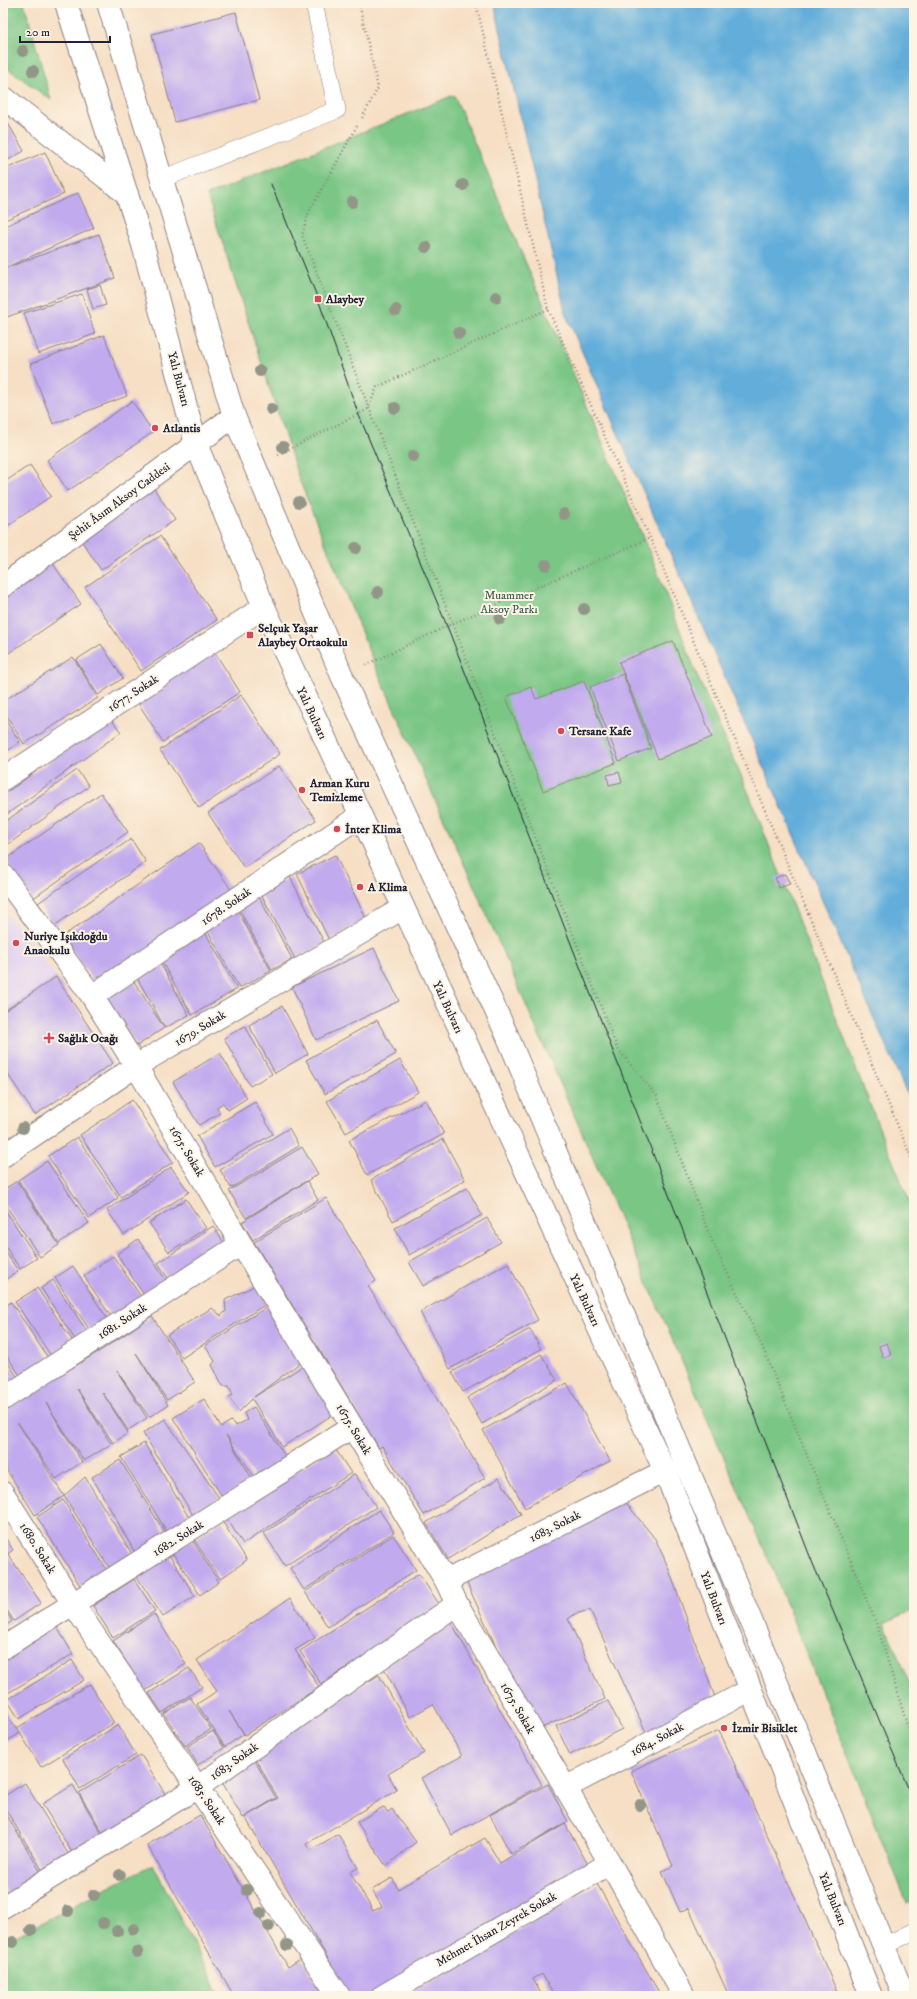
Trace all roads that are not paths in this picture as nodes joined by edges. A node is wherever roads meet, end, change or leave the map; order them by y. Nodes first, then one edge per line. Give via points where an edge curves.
1 (66, 3) edge
2 (108, 3) edge
3 (314, 3) edge
4 (3, 97) edge
5 (162, 179) junction
6 (127, 194) junction
7 (234, 416) junction
8 (196, 444) junction
9 (3, 586) edge
10 (264, 607) junction
11 (3, 779) edge
12 (360, 816) junction
13 (3, 875) edge
14 (403, 908) junction
15 (92, 996) junction
16 (136, 1066) junction
17 (3, 1156) edge
18 (241, 1244) junction
19 (3, 1399) edge
20 (352, 1427) junction
21 (665, 1471) junction
22 (3, 1493) edge
23 (446, 1581) junction
24 (73, 1604) junction
25 (457, 1604) junction
26 (3, 1648) edge
27 (750, 1690) junction
28 (198, 1787) junction
29 (565, 1788) junction
30 (610, 1863) junction
31 (3, 1907) edge
32 (914, 1931) edge
33 (884, 1946) junction
34 (339, 1996) edge
35 (383, 1996) edge
36 (684, 1996) edge
37 (871, 1996) edge
38 (904, 1996) edge

1 - 6 street, Yalı Bulvarı
2 - 5 street, Yalı Bulvarı
3 - 5 lane via 337,110
4 - 6 street
5 - 7 street, Yalı Bulvarı
6 - 8 street, Yalı Bulvarı
7 - 8 street, Şehit Âsım Aksoy Caddesi
7 - 33 street, Yalı Bulvarı via 342,676 507,1035
8 - 9 street, Şehit Âsım Aksoy Caddesi
8 - 10 street, Yalı Bulvarı
10 - 11 street, 1677. Sokak
10 - 12 street, Yalı Bulvarı
12 - 14 street, Yalı Bulvarı
12 - 15 street, 1678. Sokak
13 - 15 street, 1675. Sokak
14 - 16 street, 1679. Sokak
14 - 21 street, Yalı Bulvarı
15 - 16 street, 1675. Sokak
16 - 17 street, 1679. Sokak
16 - 18 street, 1675. Sokak
18 - 19 street, 1681. Sokak
18 - 20 street, 1675. Sokak
20 - 23 street, 1675. Sokak
20 - 24 street, 1682. Sokak
21 - 23 street, 1683. Sokak
21 - 27 street, Yalı Bulvarı
22 - 24 street, 1680. Sokak
23 - 25 street, 1675. Sokak
24 - 26 street, 1682. Sokak
24 - 28 street, 1685. Sokak
25 - 28 street, 1683. Sokak
25 - 29 street, 1675. Sokak
27 - 29 street, 1684. Sokak
27 - 37 street, Yalı Bulvarı
28 - 31 street, 1683. Sokak
28 - 34 street, 1685. Sokak
29 - 30 street, 1675. Sokak
30 - 35 street, Mehmet İhsan Zeyrek Sokak
30 - 36 street, 1675. Sokak
32 - 33 lane
33 - 38 street, Yalı Bulvarı

